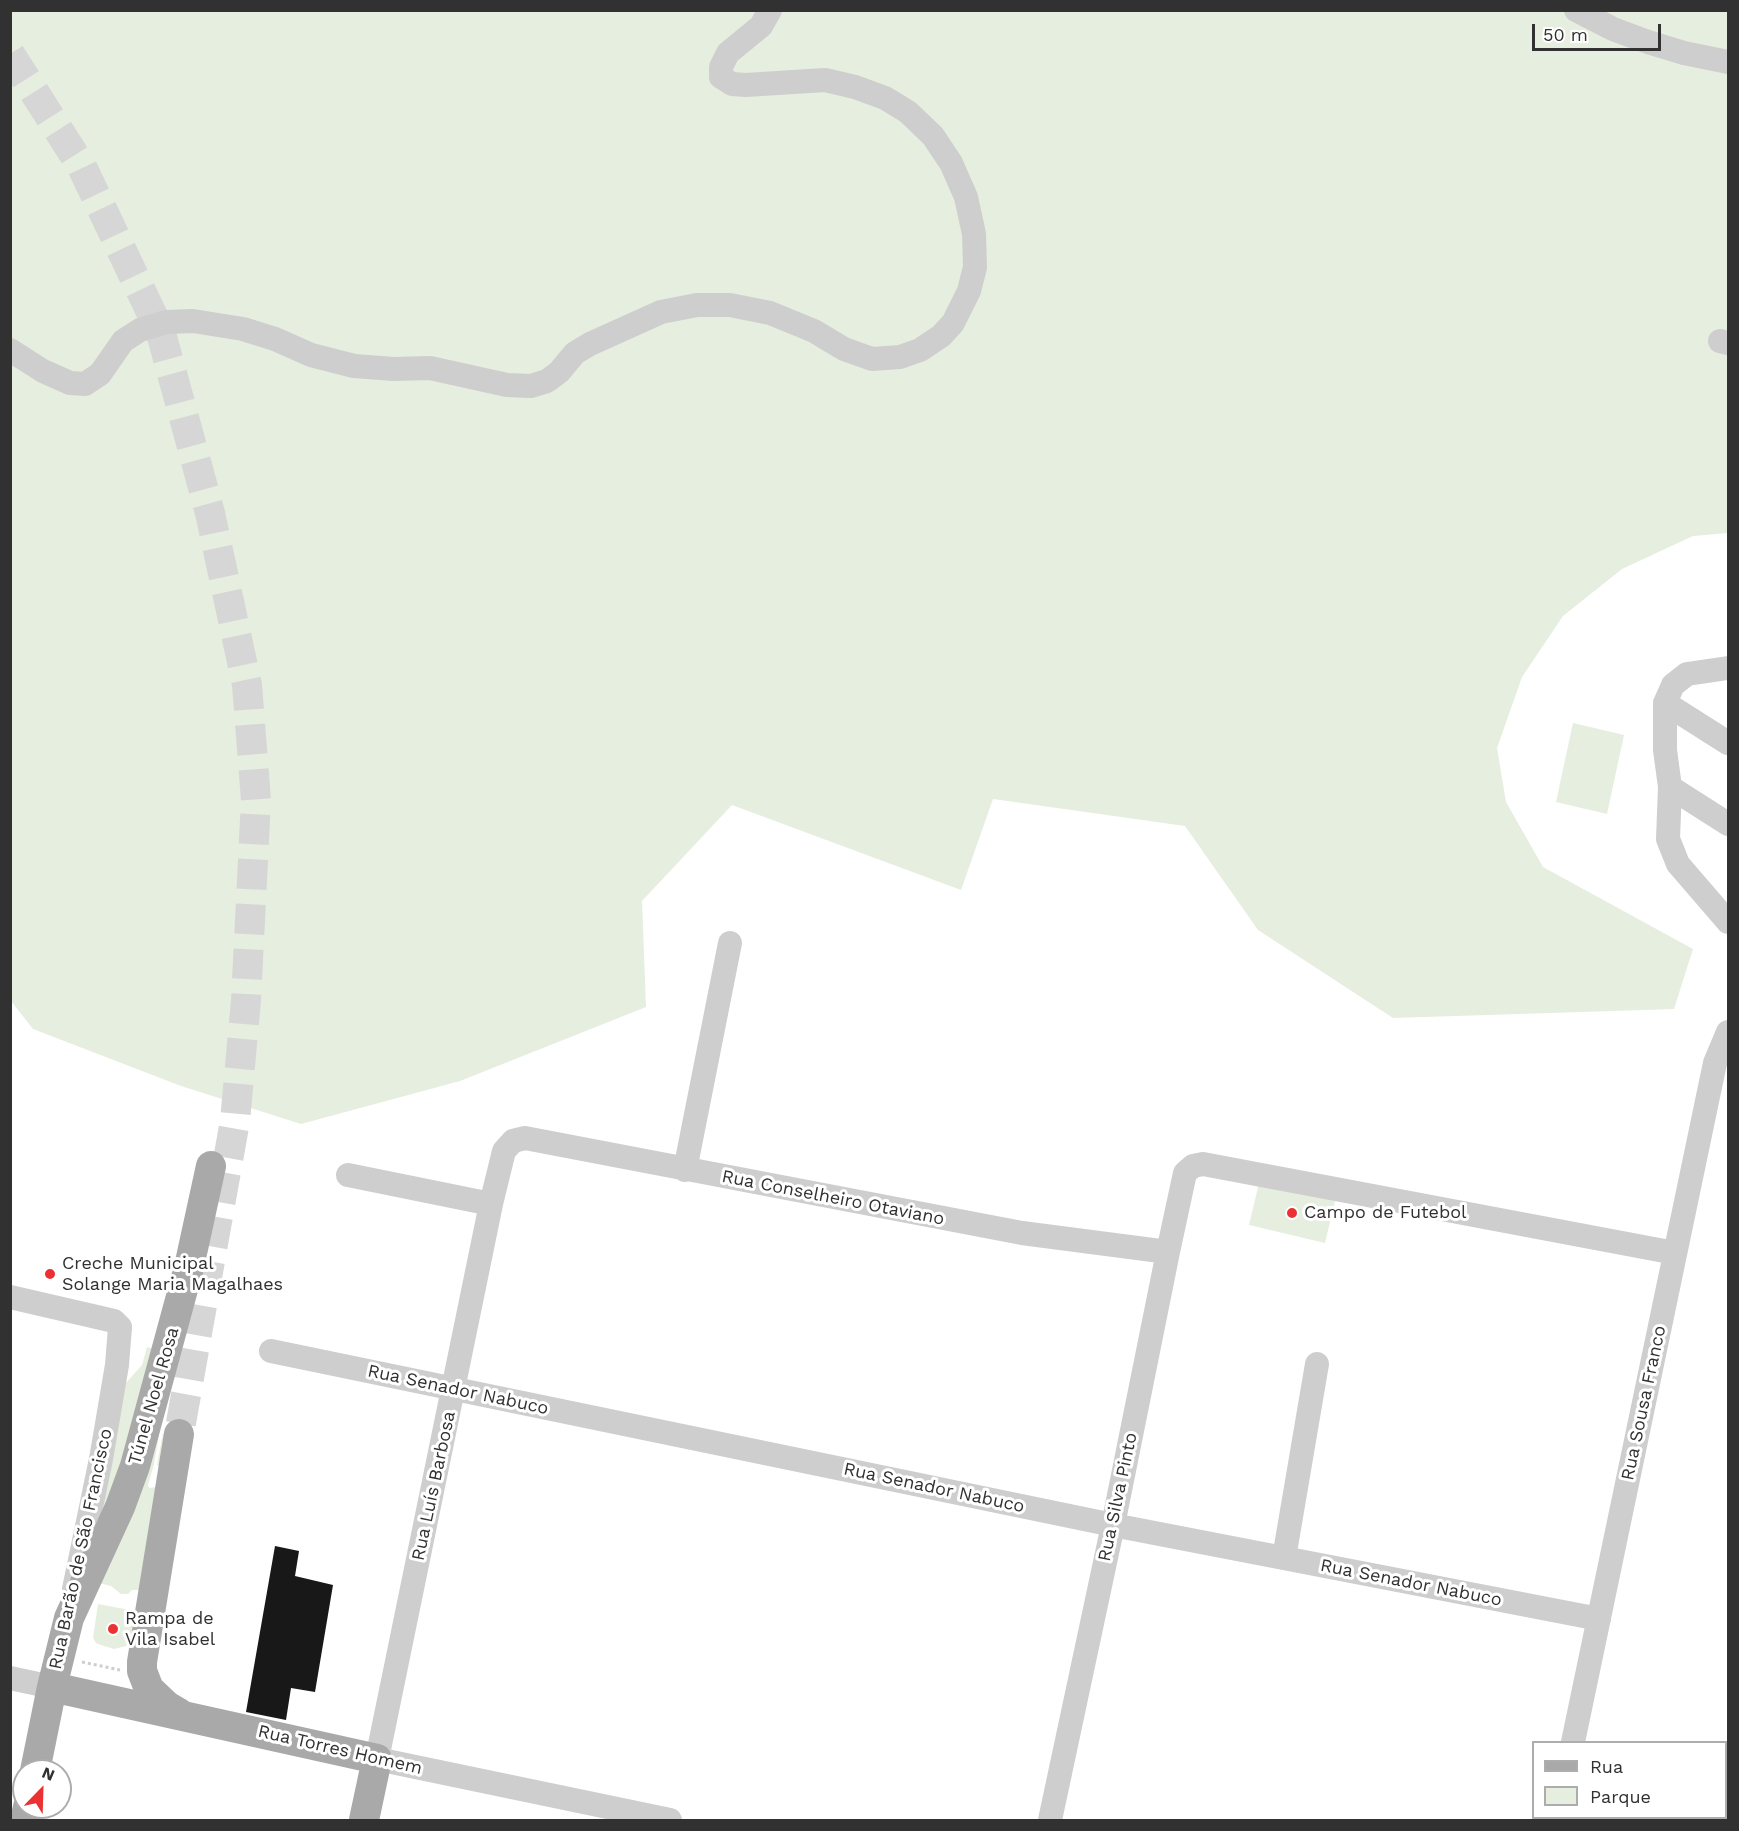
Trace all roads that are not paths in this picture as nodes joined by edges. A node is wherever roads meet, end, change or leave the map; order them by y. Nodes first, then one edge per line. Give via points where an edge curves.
1 (770, 10) edge
2 (1576, 10) edge
3 (1728, 62) edge
4 (10, 350) edge
5 (1728, 668) edge
6 (1665, 704) junction
7 (1728, 743) edge
8 (1670, 787) junction
9 (1728, 824) edge
10 (1728, 922) edge
11 (730, 943) dead end
12 (1728, 1032) edge
13 (1722, 1064) edge
14 (504, 1151) joint
15 (211, 1166) dead end
16 (685, 1170) junction
17 (348, 1175) dead end
18 (491, 1204) junction
19 (1168, 1252) junction
20 (1675, 1253) junction
21 (10, 1297) edge
22 (272, 1351) dead end
23 (1317, 1364) dead end
24 (454, 1389) junction
25 (179, 1434) tunnel mouth
26 (1113, 1525) junction
27 (1284, 1558) junction
28 (69, 1618) junction
29 (1599, 1619) junction
30 (10, 1678) edge
31 (52, 1686) junction
32 (184, 1715) junction
33 (1573, 1741) edge
34 (37, 1759) edge
35 (377, 1759) junction
36 (364, 1821) edge
37 (670, 1821) edge
38 (1050, 1821) edge

1 - 4 street via 761,26 728,53 721,77 732,84 746,85 825,80 885,98 908,112 933,136 959,180 974,234 975,267 962,310 941,336 920,350 900,357 872,359 770,313 730,304 661,312 590,344 547,381 531,386 507,385 430,368 354,366 243,329 193,321 166,322 140,330 123,341 100,374 86,384 70,383 43,371
2 - 3 street via 1648,42
5 - 6 street via 1687,674 1672,685
6 - 7 street
6 - 8 street
8 - 9 street
8 - 10 street via 1668,839 1678,864
11 - 16 street
12 - 13 street, Rua Sousa Franco
13 - 20 street, Rua Sousa Franco
14 - 16 street, Rua Conselheiro Otaviano via 513,1141 525,1138
14 - 18 street, Rua Luís Barbosa
15 - 28 main road, Túnel Noel Rosa via 189,1267 135,1466
16 - 19 street, Rua Conselheiro Otaviano via 1022,1233
17 - 18 street
18 - 24 street, Rua Luís Barbosa
19 - 20 street, Rua Silva Pinto via 1185,1173 1192,1166 1203,1164
19 - 26 street, Rua Silva Pinto
20 - 29 street, Rua Sousa Franco
21 - 28 street, Rua Barão de São Francisco via 114,1321 120,1327 101,1459
22 - 24 street, Rua Senador Nabuco
23 - 27 street
24 - 26 street, Rua Senador Nabuco
24 - 35 street, Rua Luís Barbosa
25 - 32 main road, Túnel Noel Rosa via 142,1671 154,1695
26 - 27 street, Rua Senador Nabuco
26 - 38 street, Rua Silva Pinto
27 - 29 street, Rua Senador Nabuco
28 - 31 main road, Rua Barão de São Francisco
29 - 33 street, Rua Sousa Franco
30 - 31 street, Rua Torres Homem
31 - 32 main road, Rua Torres Homem
31 - 34 main road, Rua Barão de São Francisco
32 - 35 main road, Rua Torres Homem
35 - 36 main road, Rua Luís Barbosa
35 - 37 street, Rua Torres Homem

